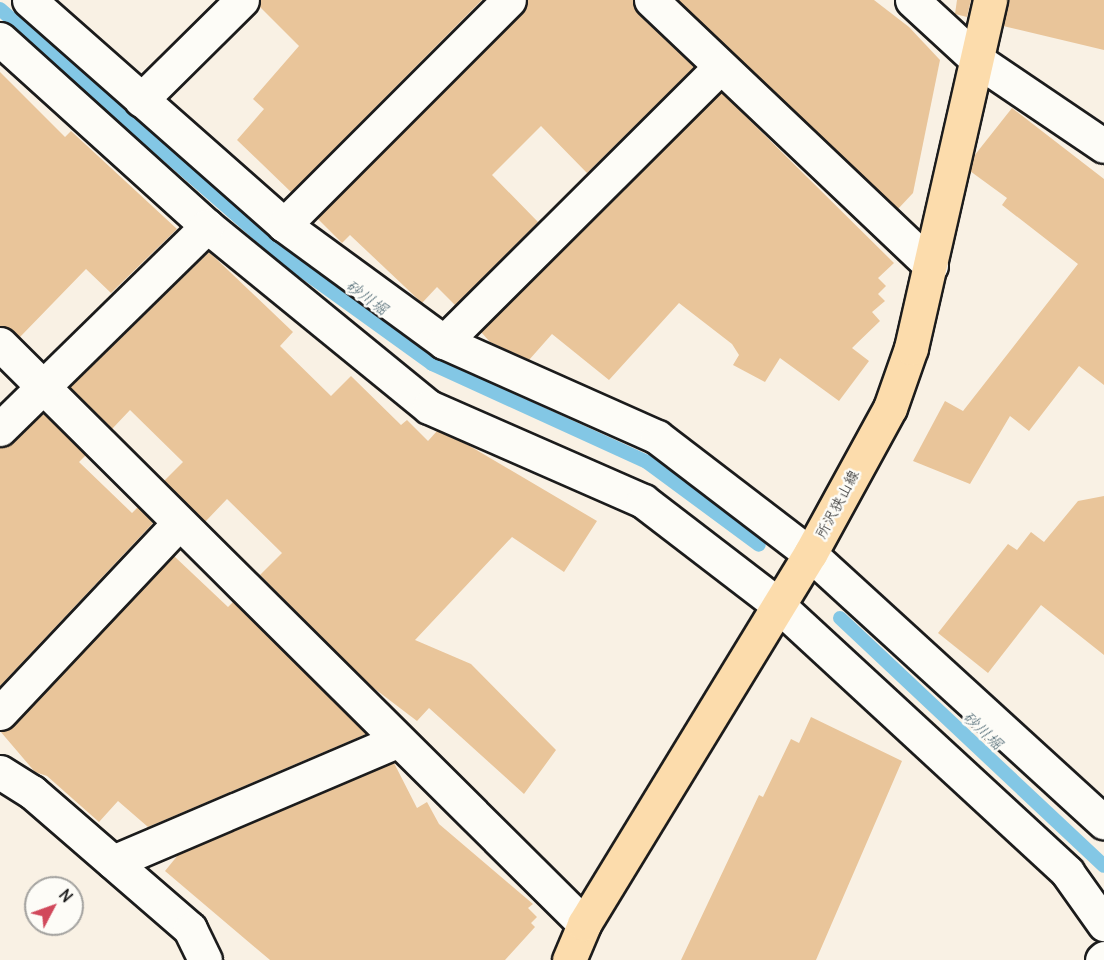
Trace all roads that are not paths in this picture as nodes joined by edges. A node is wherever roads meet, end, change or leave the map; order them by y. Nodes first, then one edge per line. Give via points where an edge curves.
1 (29, 0) edge
2 (242, 0) edge
3 (508, 0) edge
4 (651, 0) edge
5 (912, 0) edge
6 (990, 0) edge
7 (0, 39) edge
8 (977, 60) junction
9 (720, 67) junction
10 (141, 100) junction
11 (1104, 146) edge
12 (284, 225) junction
13 (207, 226) junction
14 (931, 266) junction
15 (444, 342) junction
16 (0, 344) edge
17 (43, 386) junction
18 (0, 429) edge
19 (177, 524) junction
20 (810, 554) junction
21 (777, 604) junction
22 (0, 713) edge
23 (397, 741) junction
24 (0, 772) edge
25 (1104, 822) edge
26 (113, 862) junction
27 (584, 924) junction
28 (1104, 924) edge
29 (204, 960) edge
30 (568, 960) edge

1 - 10 street
2 - 10 street
3 - 12 street
4 - 9 street
5 - 8 street
6 - 8 main road, 所沢狭山線
7 - 13 street
8 - 11 street
8 - 14 main road, 所沢狭山線
9 - 14 street
9 - 15 street
10 - 12 street
12 - 15 street
13 - 17 street
13 - 21 street via 429,407 643,501
14 - 20 main road, 所沢狭山線 via 890,408
15 - 20 street via 657,437
16 - 17 street
17 - 18 street
17 - 19 street
19 - 22 street
19 - 23 street
20 - 21 main road, 所沢狭山線
20 - 25 street
21 - 27 main road, 所沢狭山線
21 - 28 street via 1067,872
23 - 26 street
23 - 27 street
24 - 26 street
26 - 29 street via 190,929
27 - 30 main road, 所沢狭山線

